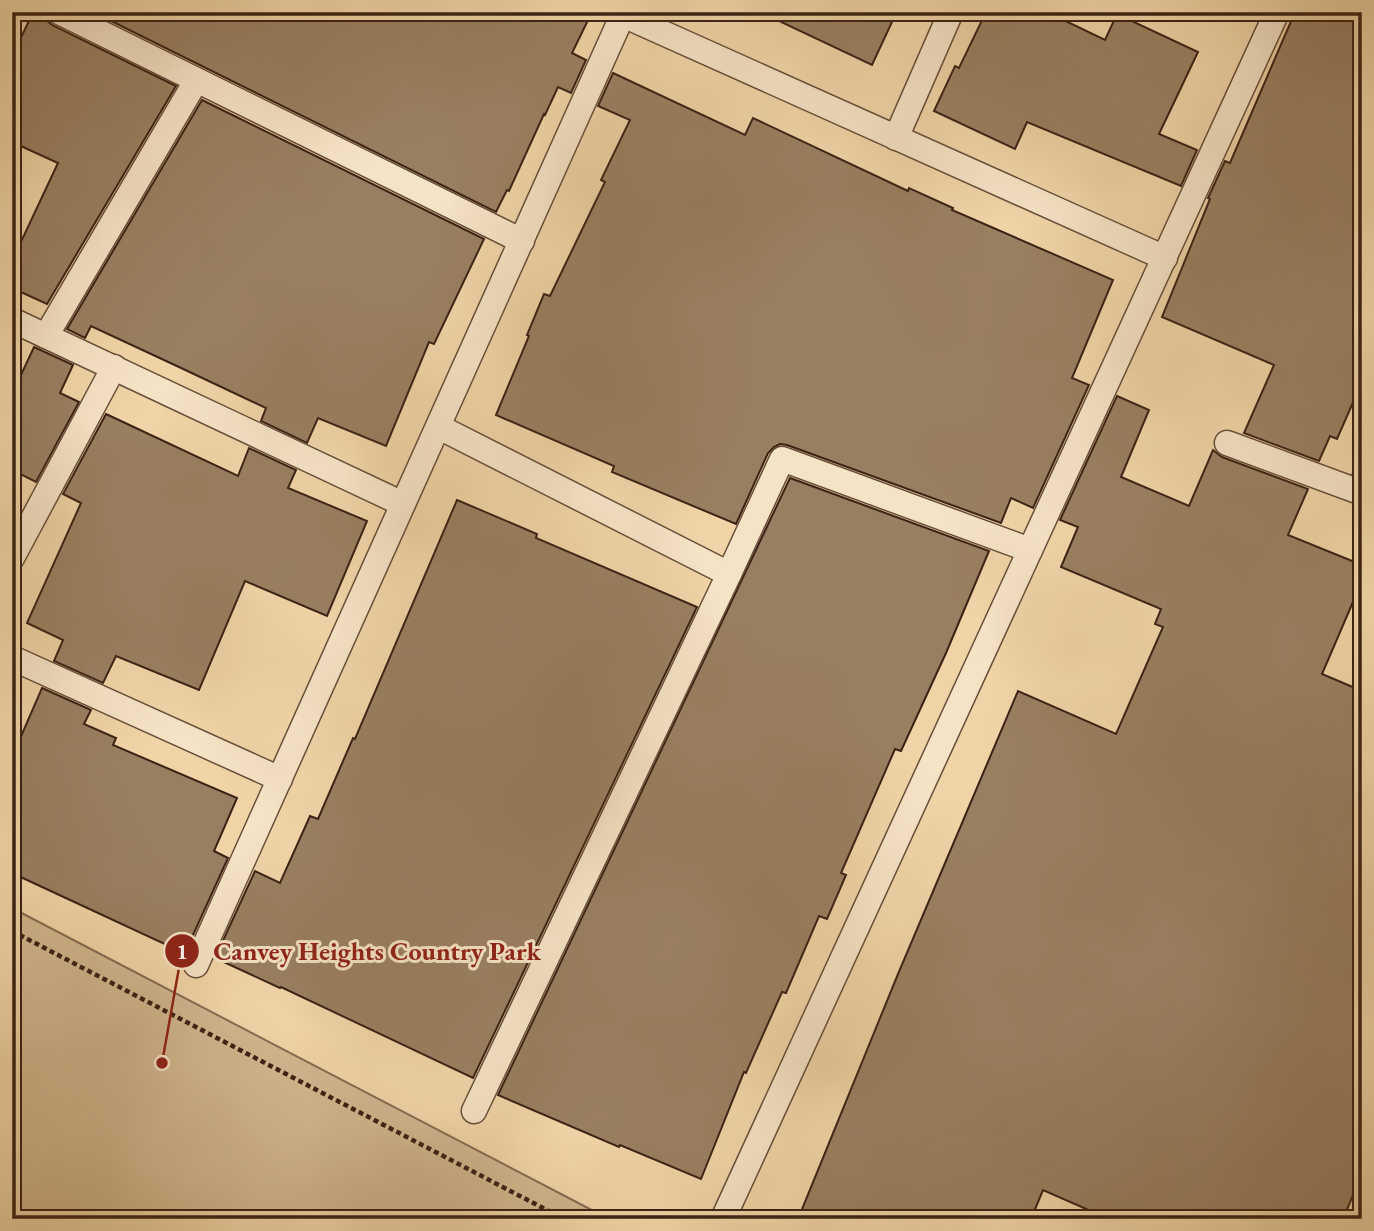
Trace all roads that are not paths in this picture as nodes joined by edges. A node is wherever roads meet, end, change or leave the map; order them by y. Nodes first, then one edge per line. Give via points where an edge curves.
1 (59, 12) edge
2 (950, 12) edge
3 (1277, 12) edge
4 (623, 14) edge
5 (196, 81) junction
6 (896, 138) junction
7 (522, 241) junction
8 (1165, 258) junction
9 (12, 320) edge
10 (46, 336) junction
11 (114, 368) junction
12 (439, 427) junction
13 (1227, 443) dead end
14 (1362, 482) edge
15 (403, 505) junction
16 (1030, 550) junction
17 (12, 558) edge
18 (729, 574) junction
19 (12, 657) edge
20 (280, 779) junction
21 (196, 965) dead end
22 (474, 1111) dead end
23 (723, 1219) edge

1 - 5 lane
2 - 6 lane
3 - 8 lane
4 - 6 lane
4 - 7 lane
5 - 7 lane
5 - 10 lane
6 - 8 lane
7 - 12 lane
8 - 16 lane
9 - 10 lane
10 - 11 lane
11 - 15 lane
11 - 17 lane
12 - 15 lane
12 - 18 lane
13 - 14 lane via 1357,491
15 - 20 lane
16 - 18 lane via 782,459
16 - 23 lane
18 - 22 lane
19 - 20 lane
20 - 21 lane

